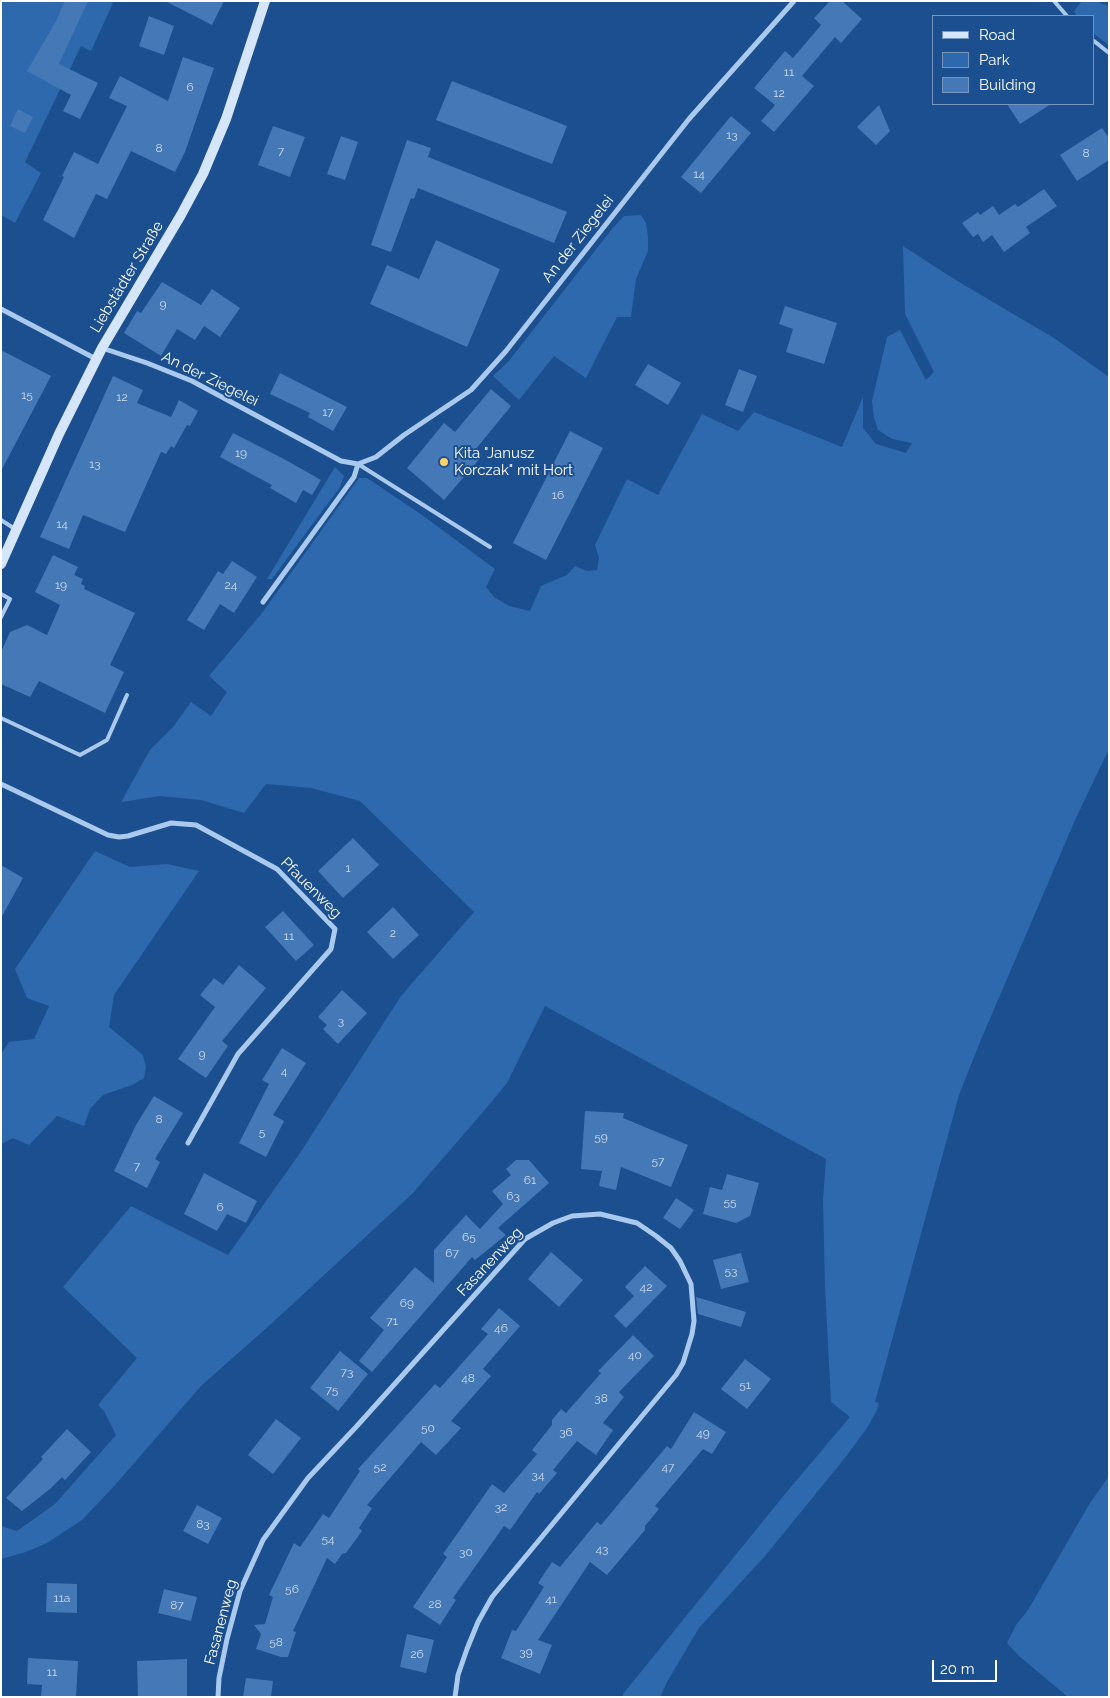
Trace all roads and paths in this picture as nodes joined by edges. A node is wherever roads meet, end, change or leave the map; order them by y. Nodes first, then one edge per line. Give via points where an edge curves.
1 (266, 1) edge
2 (794, 1) edge
3 (1054, 1) edge
4 (1066, 15) edge
5 (1095, 42) edge
6 (1109, 53) edge
7 (1, 308) edge
8 (102, 348) junction
9 (96, 359) junction
10 (358, 464) junction
11 (1, 520) edge
12 (16, 530) junction
13 (490, 546) dead end
14 (1, 564) edge
15 (1, 594) edge
16 (263, 602) dead end
17 (1, 617) edge
18 (127, 695) dead end
19 (1, 718) edge
20 (1, 784) edge
21 (188, 1143) dead end
22 (218, 1697) edge
23 (455, 1697) edge

1 - 8 main road, Liebstädter Straße via 226,119 203,174
2 - 10 street, An der Ziegelei via 689,119 506,351 471,390 376,457
3 - 4 lane
5 - 6 lane
7 - 9 street
8 - 9 main road, Liebstädter Straße
8 - 10 street, An der Ziegelei via 192,381 341,461
9 - 12 main road, Liebstädter Straße
10 - 13 lane
10 - 16 street via 354,477
11 - 12 lane
12 - 14 main road, Liebstädter Straße
15 - 17 lane via 10,599
18 - 19 lane via 107,740 80,755
20 - 21 street, Pfauenweg via 108,835 128,836 171,823 196,825 277,869 335,929 331,949 238,1054
22 - 23 street, Fasanenweg via 227,1639 240,1591 263,1540 308,1478 525,1239 572,1216 600,1214 637,1223 671,1248 690,1284 694,1321 683,1363 492,1597 467,1649

